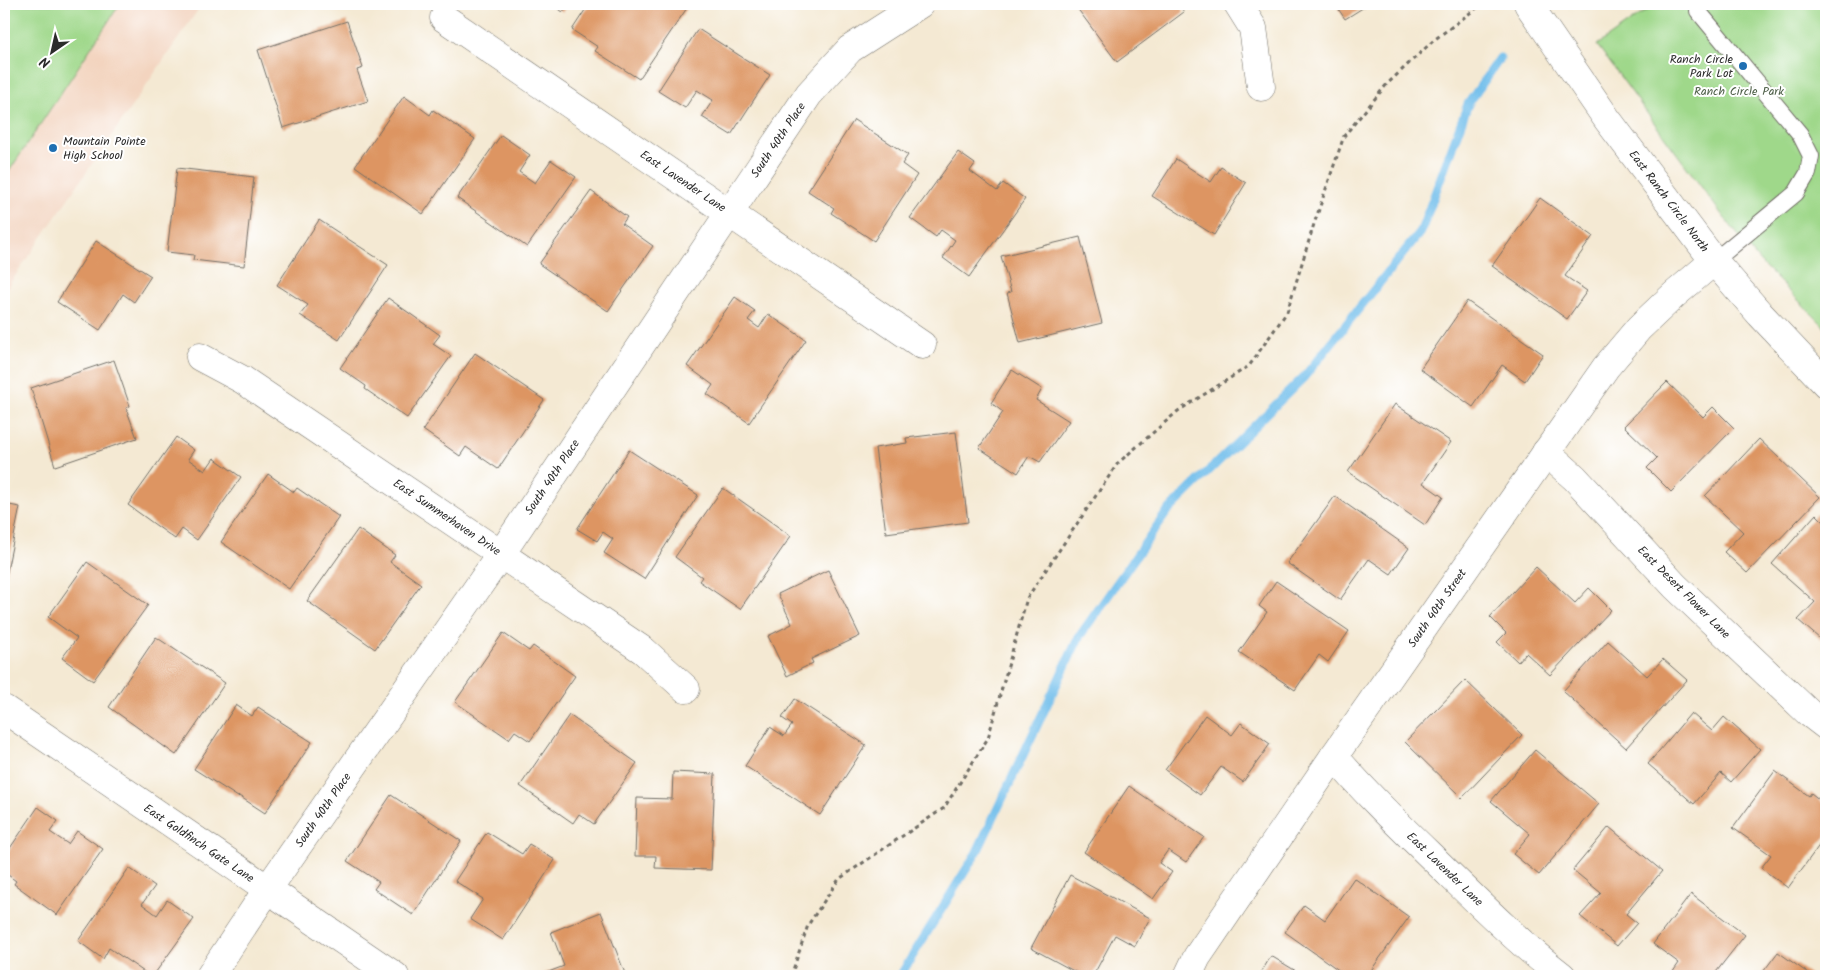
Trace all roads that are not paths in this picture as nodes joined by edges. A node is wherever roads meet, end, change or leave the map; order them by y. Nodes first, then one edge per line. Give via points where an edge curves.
1 (920, 4) edge
2 (1238, 4) edge
3 (1528, 4) edge
4 (1698, 11) dead end
5 (444, 18) dead end
6 (1261, 87) dead end
7 (729, 212) junction
8 (1714, 261) junction
9 (922, 345) dead end
10 (200, 357) dead end
11 (1826, 384) edge
12 (1546, 452) junction
13 (501, 554) junction
14 (686, 688) dead end
15 (4, 709) edge
16 (1826, 726) edge
17 (1334, 756) junction
18 (267, 890) junction
19 (210, 976) edge
20 (395, 976) edge
21 (1188, 976) edge
22 (1562, 976) edge

1 - 7 street, South 40th Place via 850,49 809,94
2 - 6 street via 1253,28
3 - 8 street, East Ranch Circle North via 1607,119
4 - 8 lane via 1800,134 1811,156 1808,173 1796,193
5 - 7 street, East Lavender Lane
7 - 9 street, East Lavender Lane
7 - 13 street, South 40th Place
8 - 11 street, East Ranch Circle North
8 - 12 street, South 40th Street via 1639,328 1606,367
10 - 13 street, East Summerhaven Drive via 243,380
12 - 16 street, East Desert Flower Lane via 1575,478 1675,586
12 - 17 street, South 40th Street
13 - 14 street, East Summerhaven Drive via 644,651
13 - 18 street, South 40th Place
15 - 18 street, East Goldfinch Gate Lane
17 - 21 street, South 40th Street via 1197,957
17 - 22 street, East Lavender Lane via 1361,788 1464,889
18 - 19 street, South 40th Place
18 - 20 street, East Goldfinch Gate Lane

